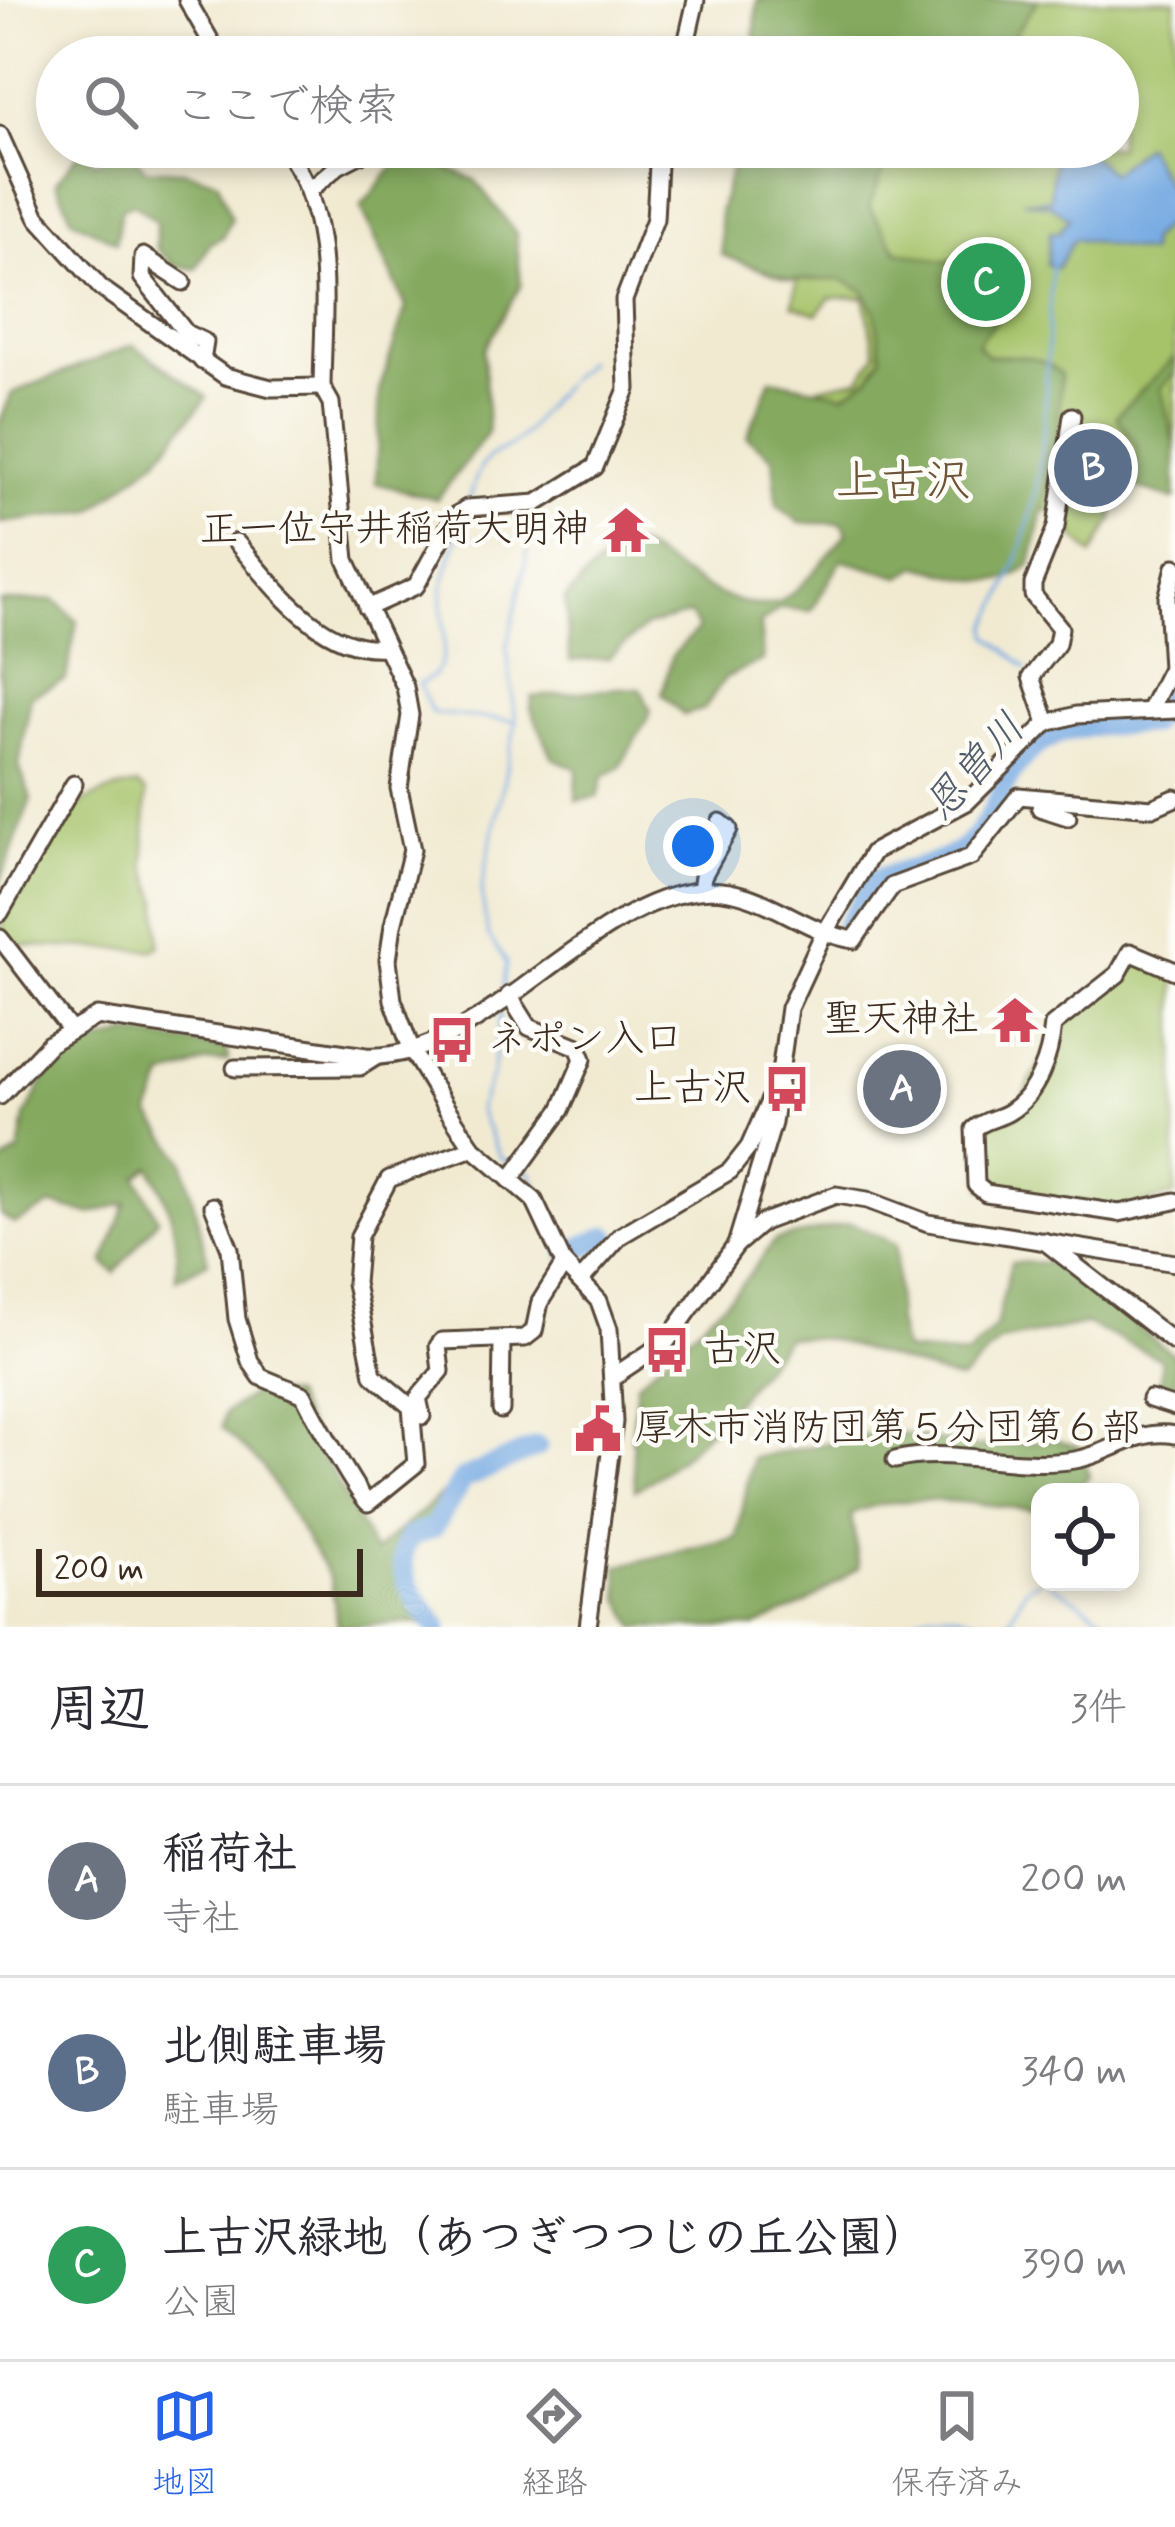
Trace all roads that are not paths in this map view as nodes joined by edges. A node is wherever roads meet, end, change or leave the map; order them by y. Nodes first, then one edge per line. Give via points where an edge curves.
1 (187, 0) edge
2 (696, 0) edge
3 (208, 36) edge
4 (688, 36) edge
5 (0, 135) edge
6 (296, 168) edge
7 (336, 168) edge
8 (657, 168) edge
9 (310, 190) junction
10 (182, 282) dead end
11 (202, 362) junction
12 (322, 387) junction
13 (1072, 416) dead end
14 (236, 542) dead end
15 (1175, 567) edge
16 (367, 608) junction
17 (385, 647) junction
18 (1160, 711) edge
19 (1047, 723) junction
20 (74, 784) dead end
21 (1175, 798) edge
22 (1040, 808) dead end
23 (1069, 817) dead end
24 (720, 821) dead end
25 (701, 890) junction
26 (0, 913) edge
27 (826, 932) junction
28 (0, 938) edge
29 (1175, 971) edge
30 (509, 995) junction
31 (69, 1028) junction
32 (412, 1052) junction
33 (376, 1057) junction
34 (235, 1067) dead end
35 (778, 1085) junction
36 (0, 1096) edge
37 (473, 1148) junction
38 (518, 1169) junction
39 (1175, 1201) edge
40 (215, 1214) dead end
41 (1044, 1241) junction
42 (736, 1244) junction
43 (564, 1264) junction
44 (1175, 1264) edge
45 (580, 1281) junction
46 (502, 1340) junction
47 (1175, 1343) edge
48 (614, 1376) junction
49 (1150, 1399) dead end
50 (1175, 1407) edge
51 (501, 1410) dead end
52 (413, 1424) junction
53 (1175, 1435) edge
54 (895, 1460) dead end
55 (588, 1627) edge

1 - 3 street
2 - 4 street
5 - 11 street via 20,188 55,242 101,288
6 - 9 street
7 - 9 street
8 - 16 street via 655,219 625,300 627,389 595,467 537,502 467,508 416,586
9 - 12 street via 323,271
10 - 11 street via 143,256 142,277 187,333 206,343
11 - 12 street via 256,386
12 - 16 street via 341,482 341,538
13 - 19 street via 1056,527 1033,584 1060,628 1031,677
14 - 17 street via 315,626 365,649
15 - 18 street via 1167,598 1171,668
16 - 17 street
17 - 32 street via 410,715 399,788 412,850 388,960
18 - 19 street
19 - 27 street via 967,802 873,852
20 - 26 street
21 - 27 street via 1152,808 1019,796 971,857 892,886 854,940
22 - 23 street
24 - 25 street via 729,830
25 - 27 street via 735,891
25 - 30 street via 638,910
27 - 35 street via 785,1020
28 - 31 street
29 - 39 street via 1128,948 1118,974 1053,1025 1033,1088 1010,1112 976,1126 976,1185 995,1196 1119,1214
30 - 32 street
30 - 38 street via 529,1027 578,1047 583,1059 561,1110
31 - 33 street via 114,1015
31 - 36 street
32 - 33 street
32 - 37 street
33 - 34 street via 360,1067
35 - 42 street
35 - 45 street via 730,1171 620,1237
37 - 38 street
37 - 52 street via 389,1179 359,1235 354,1258 373,1375 406,1400
38 - 43 street
40 - 52 street via 230,1249 250,1361 261,1377 304,1395 362,1503 416,1464
41 - 42 street via 928,1223 836,1195 764,1222
41 - 44 street
41 - 47 street
42 - 48 street via 667,1341
43 - 45 street
43 - 46 street via 540,1302 534,1331
45 - 48 street via 606,1315
46 - 51 street
46 - 52 street via 442,1341 441,1371 418,1398 422,1413
48 - 55 street
49 - 50 street
53 - 54 street via 1132,1436 1091,1457 1043,1464 932,1453

